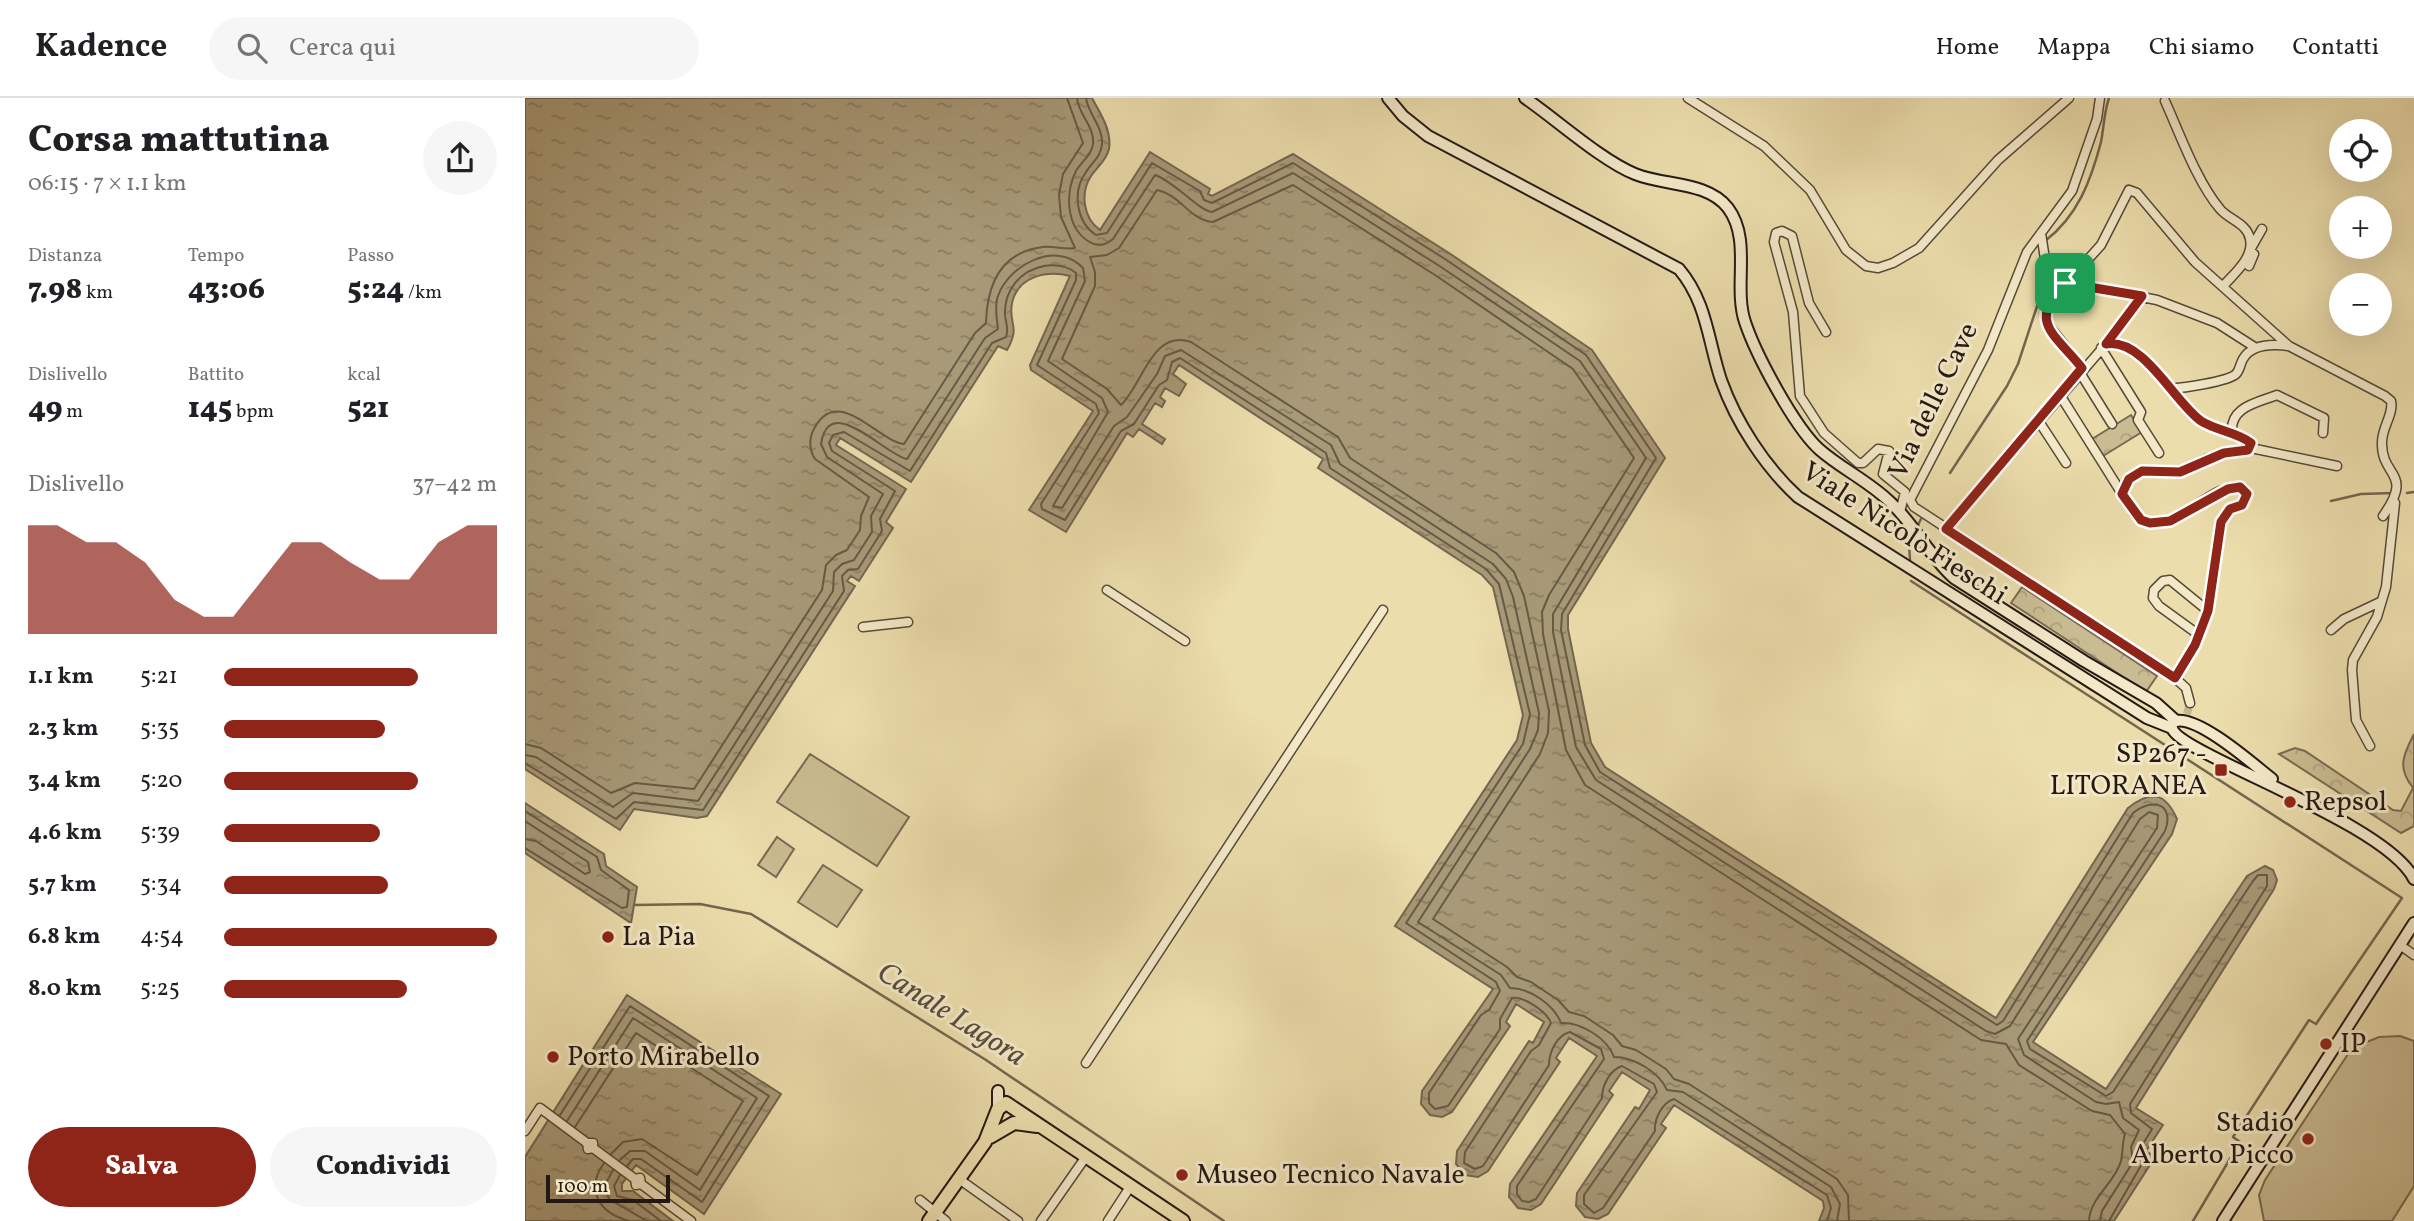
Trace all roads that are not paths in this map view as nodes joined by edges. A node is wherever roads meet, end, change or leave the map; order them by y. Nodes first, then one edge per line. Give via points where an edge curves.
1 (1388, 98) edge
2 (1525, 98) edge
3 (1688, 98) edge
4 (2069, 98) edge
5 (2100, 98) edge
6 (2165, 101) dead end
7 (2262, 229) dead end
8 (2041, 235) junction
9 (2250, 250) junction
10 (2249, 266) dead end
11 (2065, 283) junction
12 (2224, 285) junction
13 (2142, 296) junction
14 (1826, 332) dead end
15 (2103, 346) junction
16 (2289, 346) junction
17 (2256, 348) junction
18 (2081, 369) junction
19 (2189, 387) junction
20 (2171, 388) junction
21 (2060, 395) junction
22 (2186, 405) junction
23 (2038, 420) junction
24 (2112, 424) dead end
25 (2323, 433) dead end
26 (2232, 434) junction
27 (2251, 448) junction
28 (2159, 453) dead end
29 (2066, 463) dead end
30 (2337, 466) dead end
31 (2122, 494) junction
32 (2395, 503) junction
33 (1900, 512) junction
34 (2383, 516) dead end
35 (1946, 529) junction
36 (1107, 590) dead end
37 (2380, 602) junction
38 (1383, 610) dead end
39 (2208, 611) junction
40 (908, 622) dead end
41 (863, 627) dead end
42 (2331, 630) dead end
43 (2199, 635) junction
44 (1185, 641) dead end
45 (2175, 678) junction
46 (2190, 703) dead end
47 (2181, 721) junction
48 (2180, 738) junction
49 (2370, 746) dead end
50 (2285, 789) junction
51 (2414, 879) edge
52 (2414, 923) edge
53 (2400, 945) junction
54 (2414, 956) edge
55 (1086, 1063) dead end
56 (525, 1131) edge
57 (1085, 1158) junction
58 (959, 1179) junction
59 (1130, 1187) junction
60 (920, 1200) dead end
61 (932, 1217) edge
62 (691, 1221) edge
63 (946, 1221) edge
64 (1018, 1221) edge
65 (1041, 1221) edge
66 (1108, 1221) edge
67 (1183, 1221) edge
68 (2223, 1221) edge

1 - 47 main road, Viale Nicolò Fieschi via 1428,136 1679,270 1707,322 1726,393 1763,457 1798,497 2140,713
2 - 33 main road via 1622,167 1650,179 1702,190 1726,206 1739,235 1745,322 1798,426 1817,448
3 - 4 street via 1764,145 1810,190 1846,250 1865,266 1878,268 1919,248 1997,160
5 - 8 street, Via delle Cave via 2072,191
6 - 9 street via 2210,193 2220,209 2246,230
7 - 9 street
8 - 11 street via 2047,272
8 - 35 street, Via delle Cave via 2027,252 1970,386 1912,492 1914,507
9 - 10 street via 2254,254
9 - 12 street
11 - 12 street via 2101,245 2124,194 2132,189 2195,262
11 - 13 street
11 - 18 street via 2046,306 2046,322
12 - 16 street
13 - 15 street
13 - 17 street via 2217,323
14 - 33 street via 1805,293 1792,236 1776,233 1774,242 1793,312 1797,382 1805,408 1824,433 1859,463 1878,449 1888,451 1883,474 1905,492
15 - 18 street
15 - 20 street via 2129,349
15 - 28 street
16 - 17 street
16 - 32 street via 2391,401 2382,445 2400,478 2400,496
17 - 19 street via 2227,380
18 - 21 street
18 - 24 street
19 - 20 street
19 - 22 street
20 - 22 street
21 - 23 street
21 - 31 street
22 - 26 street via 2201,420
23 - 29 street
23 - 35 street
25 - 26 street via 2324,418 2280,391 2238,411 2232,418
26 - 27 street via 2250,441
27 - 30 street
27 - 31 street via 2208,458 2180,472 2142,471 2129,479
31 - 39 street via 2141,520 2160,524 2215,494 2235,487 2244,489 2247,500 2230,509 2221,522
32 - 34 street
32 - 37 street via 2386,587
33 - 47 main road via 1954,578
35 - 45 street, Via delle Cave
36 - 44 street
37 - 42 street
37 - 49 street via 2352,670 2356,720
38 - 55 street
39 - 43 street
39 - 43 street via 2170,580 2154,590 2159,606
40 - 41 street
43 - 45 street
45 - 46 street, Via delle Cave via 2186,688
47 - 48 main road via 2173,733
47 - 48 main road via 2190,731
47 - 50 main road, Viale Nicolò Fieschi via 2220,739
48 - 50 main road, Viale Nicolò Fieschi
50 - 51 main road, Viale Nicolò Fieschi via 2393,853
52 - 53 main road
53 - 54 street
53 - 68 main road
56 - 62 street via 540,1108
57 - 58 main road via 1042,1129 1007,1114
57 - 59 main road
57 - 65 street
58 - 61 main road
58 - 64 street
59 - 66 street
59 - 67 main road
60 - 61 street
61 - 63 street

